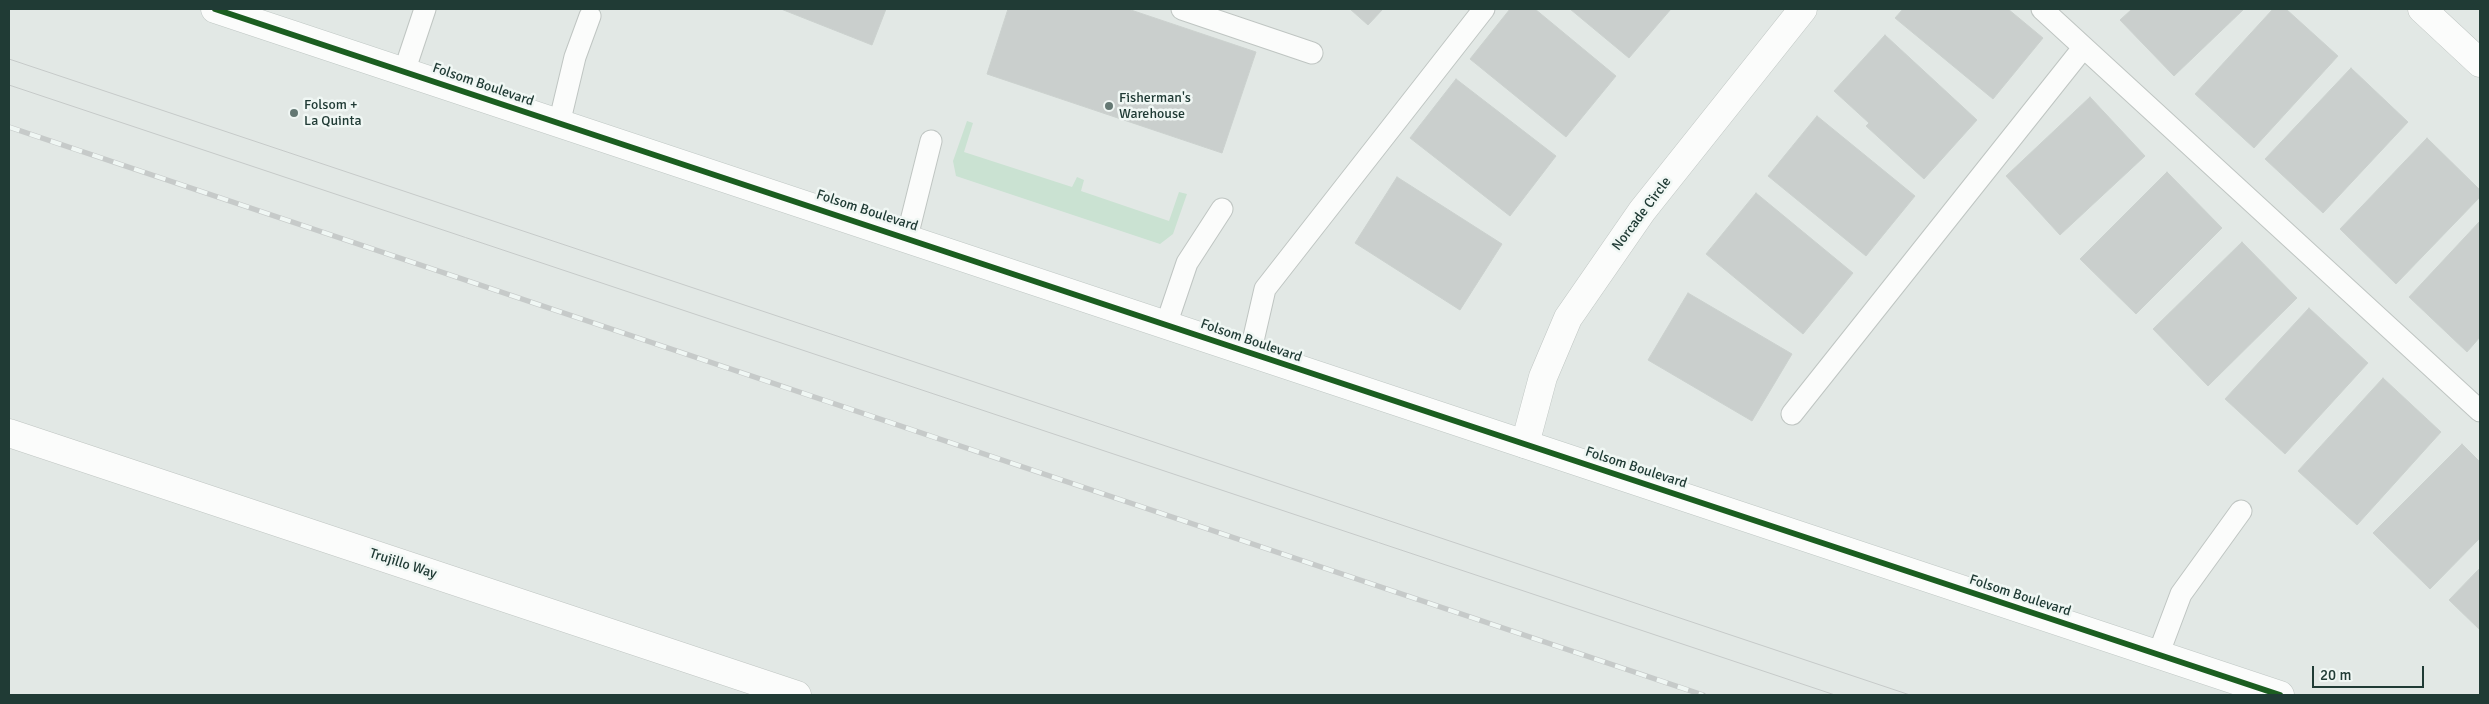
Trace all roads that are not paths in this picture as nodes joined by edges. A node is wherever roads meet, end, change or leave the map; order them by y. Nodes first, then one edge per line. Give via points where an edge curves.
1 (215, 9) edge
2 (426, 9) edge
3 (1182, 9) edge
4 (1484, 9) edge
5 (1803, 9) edge
6 (2042, 9) edge
7 (2422, 9) edge
8 (590, 16) dead end
9 (2083, 48) junction
10 (1312, 53) dead end
11 (2480, 63) edge
12 (404, 72) junction
13 (559, 124) junction
14 (931, 141) dead end
15 (1222, 209) dead end
16 (906, 237) junction
17 (1166, 325) junction
18 (1250, 354) junction
19 (2480, 411) edge
20 (1792, 414) dead end
21 (9, 433) edge
22 (1525, 444) junction
23 (2241, 511) dead end
24 (2158, 654) junction
25 (747, 687) edge
26 (797, 695) edge
27 (2280, 695) edge

1 - 12 main road, Folsom Boulevard
2 - 12 lane
3 - 10 lane
4 - 18 lane via 1265,289
5 - 22 main road, Norcade Circle via 1642,211 1568,318 1544,377
6 - 9 lane
7 - 11 main road
8 - 13 lane via 575,57
9 - 19 lane
9 - 20 lane
12 - 13 main road, Folsom Boulevard
13 - 16 main road, Folsom Boulevard
14 - 16 lane
15 - 17 lane via 1187,263
16 - 17 main road, Folsom Boulevard
17 - 18 main road, Folsom Boulevard
18 - 22 main road, Folsom Boulevard
21 - 25 main road, Trujillo Way
22 - 24 main road, Folsom Boulevard
23 - 24 lane via 2181,594
24 - 27 main road, Folsom Boulevard
25 - 26 main road, Trujillo Way

